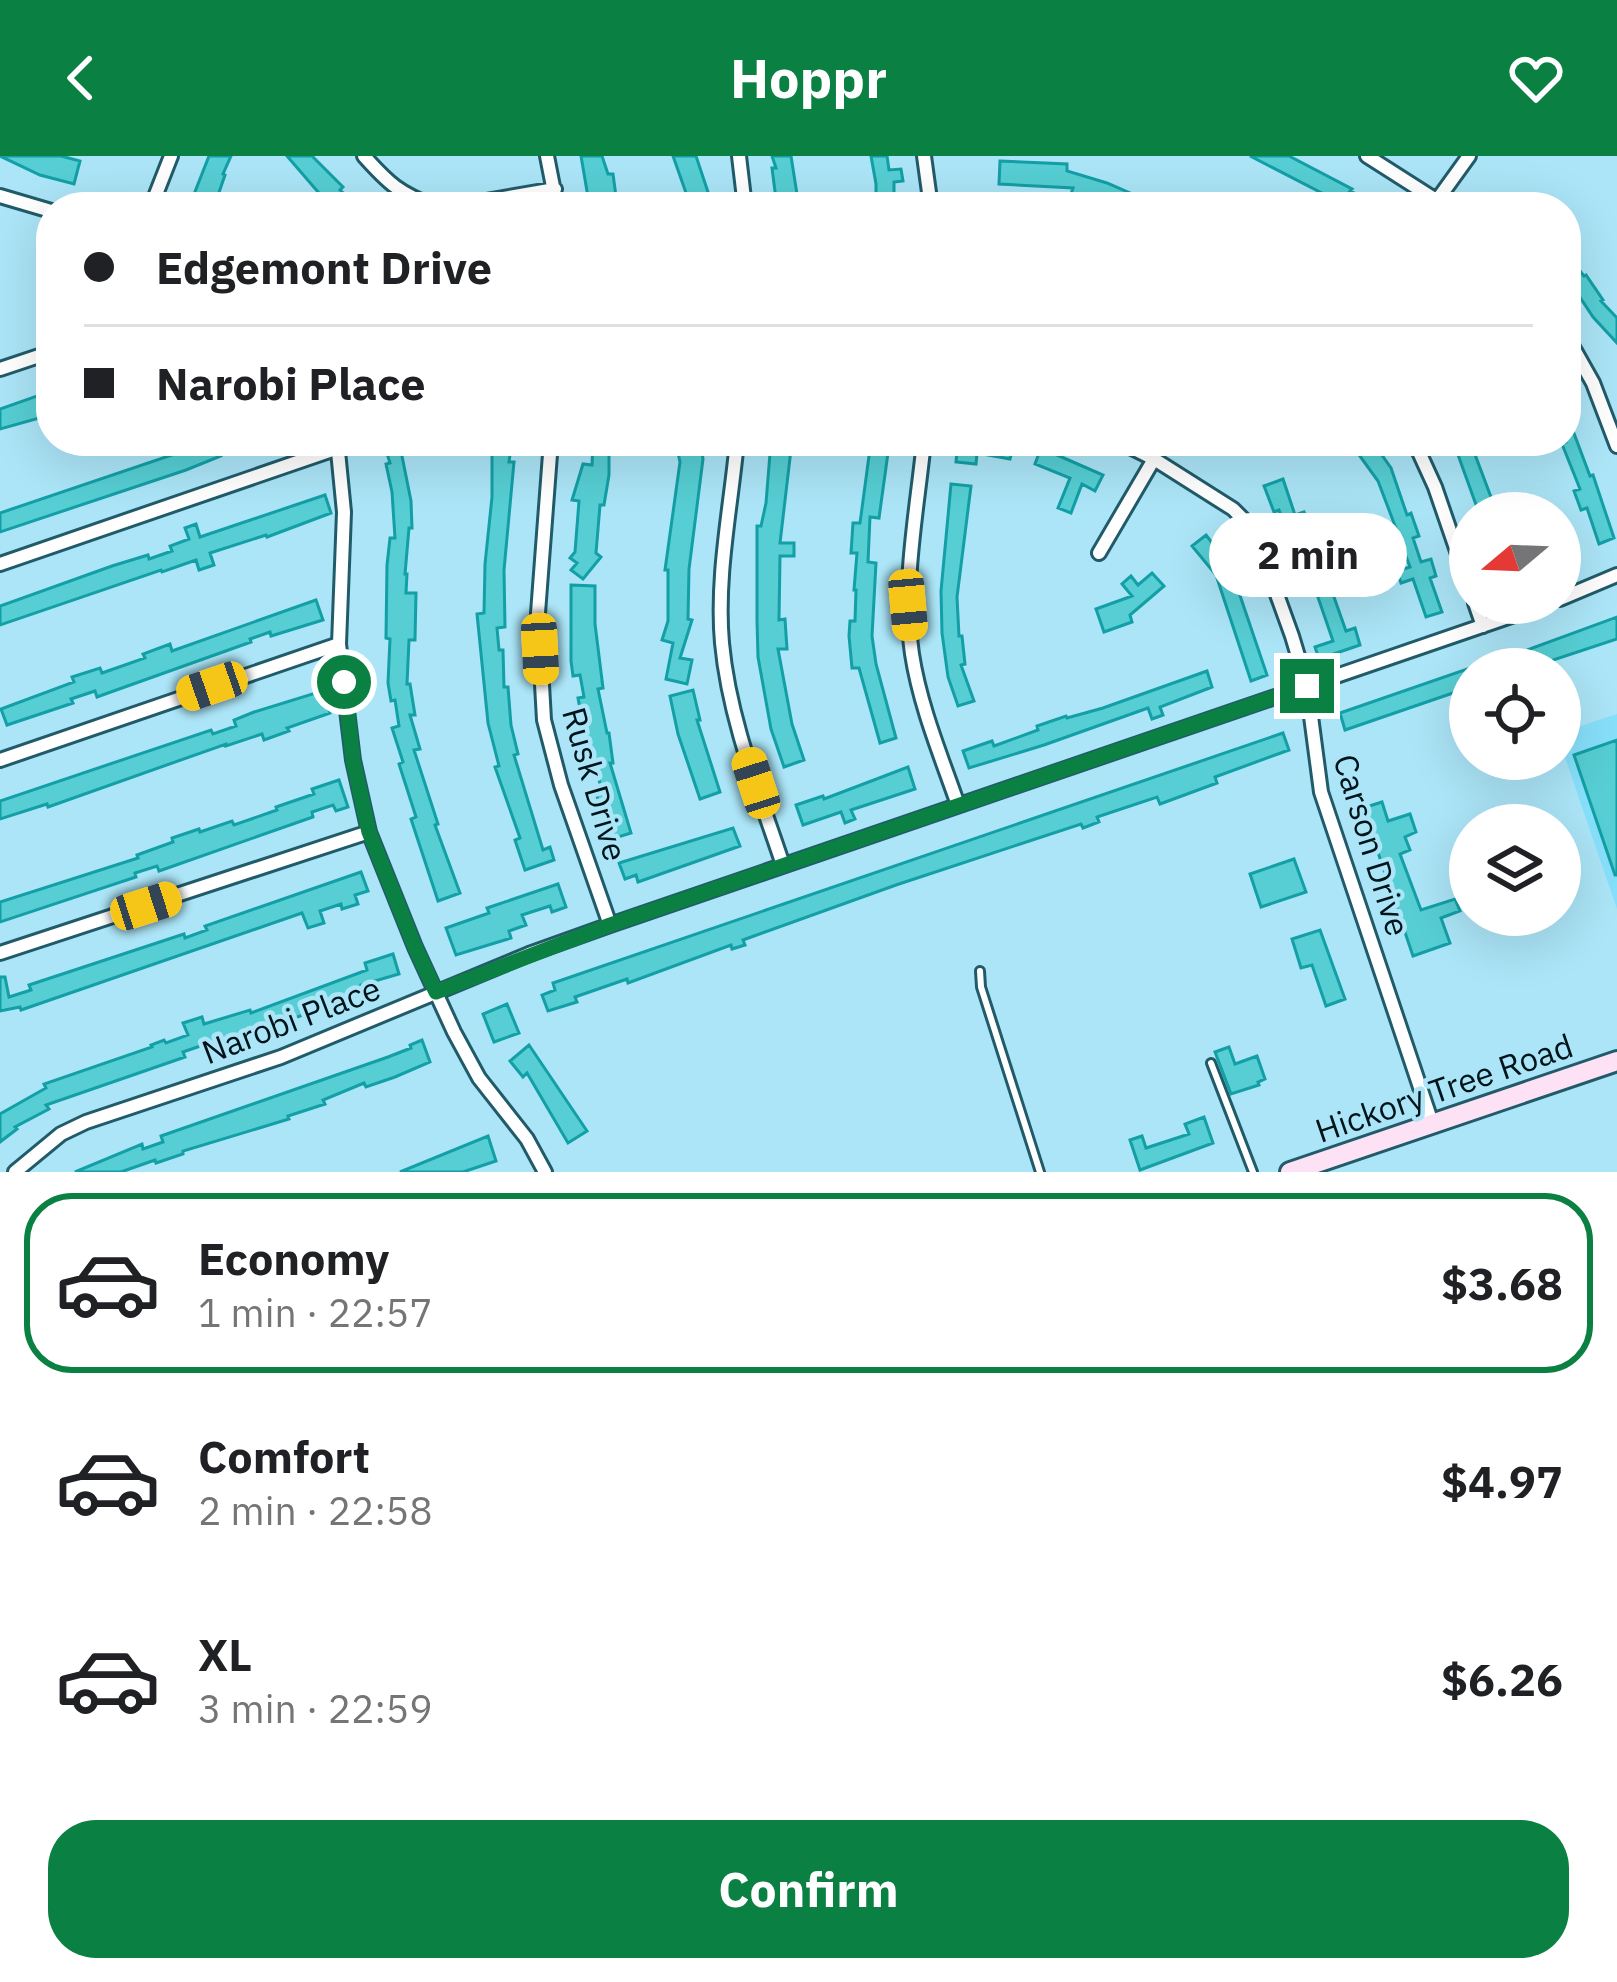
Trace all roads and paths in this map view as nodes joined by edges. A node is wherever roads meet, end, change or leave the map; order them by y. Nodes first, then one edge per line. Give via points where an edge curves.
1 (171, 156) edge
2 (364, 156) edge
3 (547, 156) edge
4 (739, 156) edge
5 (924, 156) edge
6 (1367, 156) edge
7 (1468, 156) edge
8 (555, 189) junction
9 (157, 192) edge
10 (400, 192) edge
11 (538, 192) edge
12 (555, 192) edge
13 (744, 192) edge
14 (929, 192) edge
15 (1425, 192) edge
16 (1449, 192) edge
17 (0, 196) edge
18 (36, 207) edge
19 (36, 357) edge
20 (1581, 361) edge
21 (0, 369) edge
22 (1617, 446) edge
23 (303, 456) edge
24 (338, 456) edge
25 (549, 456) edge
26 (735, 456) edge
27 (923, 456) edge
28 (1148, 456) edge
29 (1421, 456) edge
30 (1154, 459) junction
31 (1449, 528) edge
32 (1099, 554) dead end
33 (0, 564) edge
34 (1617, 575) edge
35 (1581, 590) edge
36 (1489, 624) edge
37 (1483, 626) joint
38 (339, 644) junction
39 (1307, 686) junction
40 (0, 760) edge
41 (958, 805) junction
42 (369, 832) junction
43 (783, 865) junction
44 (610, 925) junction
45 (0, 953) edge
46 (980, 970) dead end
47 (436, 992) junction
48 (1617, 1060) edge
49 (1211, 1063) dead end
50 (1432, 1123) junction
51 (1302, 1170) edge
52 (541, 1171) edge
53 (15, 1172) edge
54 (1040, 1172) edge
55 (1253, 1172) edge

1 - 9 street
2 - 10 street
3 - 8 street
4 - 13 street
5 - 14 street
6 - 15 street
7 - 16 street
8 - 11 street
8 - 12 street
17 - 18 street
19 - 21 street
20 - 22 street
23 - 33 street
24 - 38 street
25 - 44 street, Rusk Drive via 538,613 544,720
26 - 43 street via 722,643 742,742
27 - 41 street via 908,605 912,653
28 - 30 street, Carson Drive
29 - 31 street
30 - 32 street
30 - 39 street, Carson Drive via 1243,519
34 - 35 street
36 - 37 street, Narobi Place
37 - 39 street, Narobi Place
38 - 40 street
38 - 42 street
39 - 41 street, Narobi Place
39 - 50 street, Carson Drive via 1321,792
41 - 43 street, Narobi Place
42 - 45 street
42 - 47 street
43 - 44 street, Narobi Place
44 - 47 street, Narobi Place
46 - 54 lane
47 - 52 street via 479,1078 527,1139
47 - 53 street, Narobi Place via 281,1057 86,1122
48 - 50 street, Hickory Tree Road
49 - 55 lane
50 - 51 street, Hickory Tree Road

